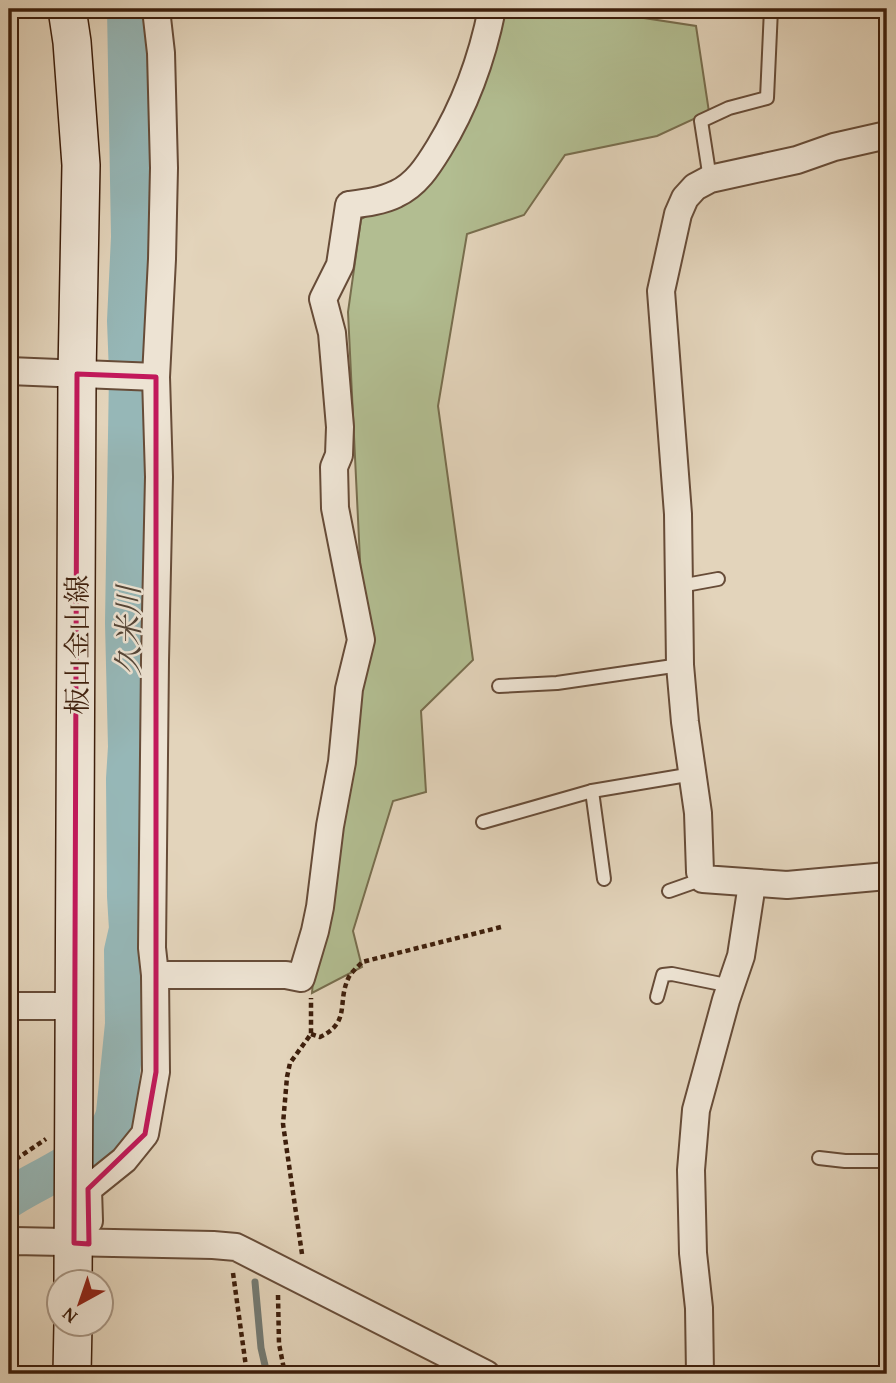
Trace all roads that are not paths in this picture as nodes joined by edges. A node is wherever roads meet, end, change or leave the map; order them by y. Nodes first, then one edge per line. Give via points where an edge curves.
1 (67, 9) edge
2 (156, 9) edge
3 (492, 9) edge
4 (771, 9) edge
5 (887, 135) edge
6 (710, 179) junction
7 (9, 371) edge
8 (77, 374) junction
9 (156, 377) junction
10 (718, 579) dead end
11 (680, 586) junction
12 (680, 665) junction
13 (499, 686) dead end
14 (693, 774) junction
15 (592, 791) junction
16 (483, 822) dead end
17 (887, 876) edge
18 (604, 879) dead end
19 (703, 879) junction
20 (752, 884) junction
21 (669, 891) dead end
22 (155, 975) junction
23 (731, 986) junction
24 (657, 997) dead end
25 (9, 1006) edge
26 (75, 1006) junction
27 (819, 1158) dead end
28 (887, 1161) edge
29 (82, 1243) junction
30 (9, 1244) edge
31 (76, 1268) edge
32 (73, 1338) edge
33 (72, 1374) edge
34 (485, 1374) edge
35 (700, 1374) edge

1 - 8 main road, 板山金山線 via 81,164
2 - 9 street via 164,168
3 - 22 street via 471,88 456,121 412,184 378,201 349,205 340,265 323,299 332,333 340,427 334,467 335,508 361,640 349,690 320,907 301,978
4 - 6 lane via 767,99 701,121
5 - 6 street
6 - 11 street via 685,198 661,291
7 - 8 street
8 - 9 street
8 - 26 main road, 板山金山線
9 - 22 street
10 - 11 lane
11 - 12 street
12 - 13 lane via 557,683
12 - 14 street
14 - 15 lane
14 - 19 street
15 - 16 lane
15 - 18 lane
17 - 20 street
19 - 20 street
19 - 21 lane
20 - 23 street via 741,956
22 - 29 street via 156,1072 145,1134 124,1160 88,1189
23 - 24 lane via 663,975
23 - 35 street via 696,1110 691,1170
25 - 26 street
26 - 29 main road, 板山金山線 via 74,1131
27 - 28 lane
29 - 30 street
29 - 31 main road, 板山金山線
29 - 34 street via 236,1247
32 - 33 main road

